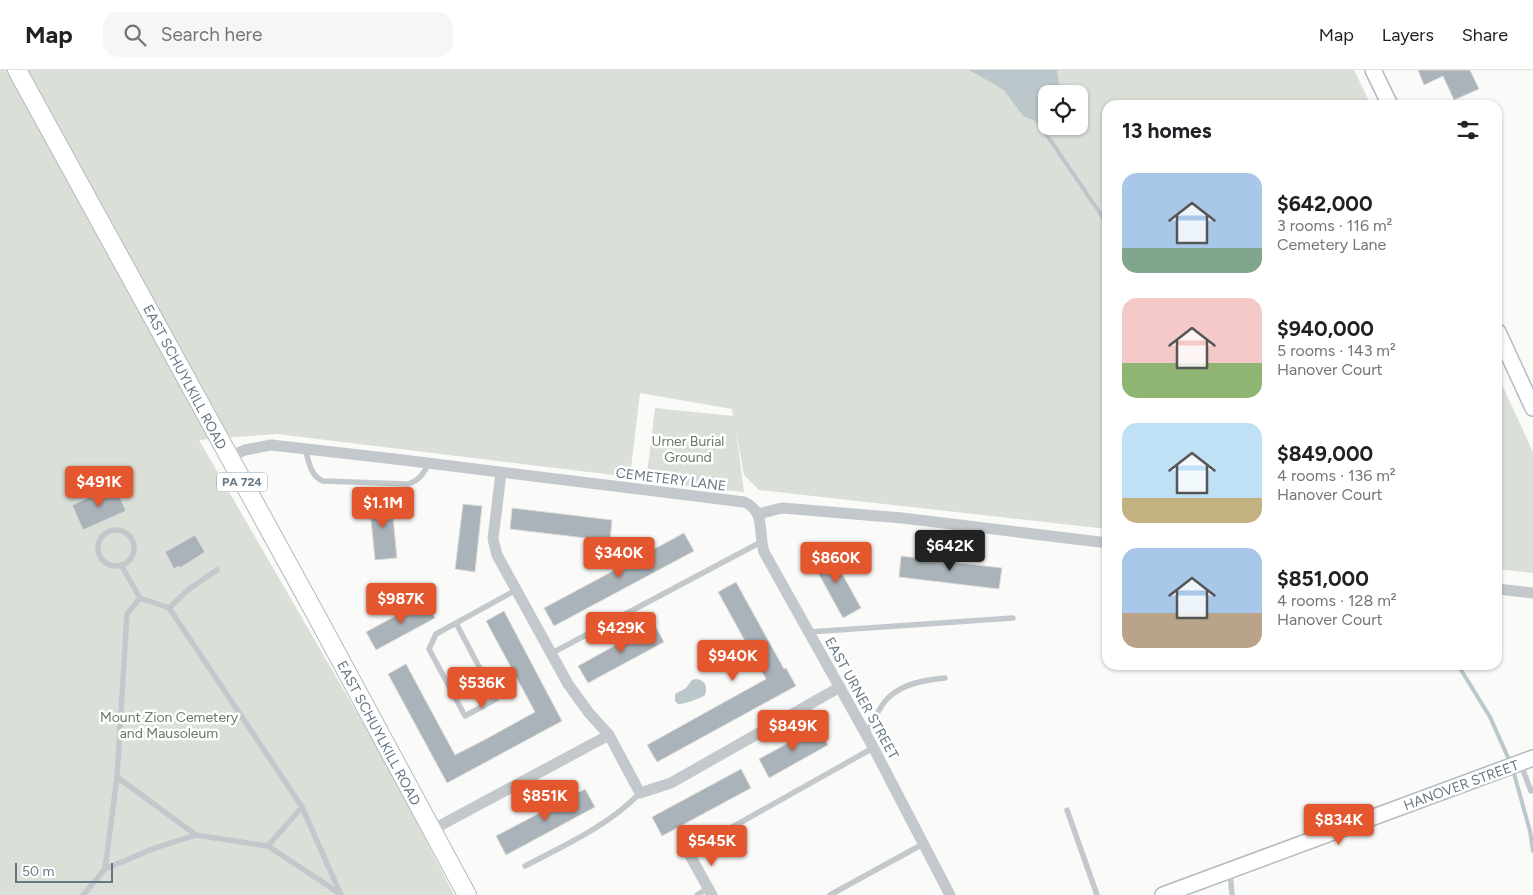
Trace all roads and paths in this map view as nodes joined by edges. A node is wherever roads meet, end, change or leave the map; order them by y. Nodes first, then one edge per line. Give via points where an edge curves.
1 (17, 70) edge
2 (1373, 70) edge
3 (1388, 100) edge
4 (1502, 341) edge
5 (1533, 408) edge
6 (305, 449) junction
7 (228, 457) junction
8 (429, 463) junction
9 (501, 473) junction
10 (758, 514) junction
11 (761, 542) junction
12 (1102, 542) edge
13 (122, 565) junction
14 (217, 570) dead end
15 (1502, 589) edge
16 (516, 590) junction
17 (1533, 593) edge
18 (140, 598) junction
19 (169, 608) junction
20 (1013, 618) dead end
21 (456, 623) junction
22 (809, 632) junction
23 (552, 653) junction
24 (945, 678) dead end
25 (840, 687) junction
26 (866, 734) junction
27 (609, 735) junction
28 (873, 748) junction
29 (1518, 763) edge
30 (117, 777) junction
31 (1533, 790) edge
32 (640, 793) junction
33 (302, 807) junction
34 (1066, 810) dead end
35 (430, 831) junction
36 (196, 835) junction
37 (923, 844) junction
38 (268, 846) junction
39 (688, 852) joint
40 (525, 866) dead end
41 (105, 869) junction
42 (1230, 870) junction
43 (710, 892) edge
44 (341, 894) edge
45 (83, 895) edge
46 (467, 895) edge
47 (697, 895) edge
48 (830, 895) edge
49 (950, 895) edge
50 (1097, 895) edge
51 (1163, 895) edge
52 (1232, 895) edge

1 - 7 main road, EAST SCHUYLKILL ROAD / PA 724
2 - 3 main road
4 - 5 main road
6 - 7 street, CEMETERY LANE via 264,446
6 - 8 street, CEMETERY LANE
6 - 8 lane via 312,472 316,479 322,481 408,484 417,481
7 - 35 main road, EAST SCHUYLKILL ROAD / PA 724
8 - 9 street, CEMETERY LANE
9 - 10 street, CEMETERY LANE via 744,502
9 - 16 street via 493,539 497,555
10 - 11 street, EAST URNER STREET
10 - 12 street via 782,508 902,518
11 - 22 street, EAST URNER STREET
11 - 23 lane
13 - 13 lane via 132,556 133,544 122,531 110,531 101,538 100,555 107,564
13 - 18 lane
14 - 19 lane via 188,589
15 - 17 street
16 - 21 lane
16 - 23 street
18 - 19 lane
18 - 30 lane via 127,614
19 - 33 lane
20 - 22 lane
21 - 21 lane via 436,634 429,649 465,716 496,699
22 - 25 street, EAST URNER STREET
23 - 27 street via 568,684
24 - 26 lane via 904,687 889,697
25 - 26 street, EAST URNER STREET
25 - 32 street via 671,783
26 - 28 street, EAST URNER STREET
27 - 32 street
27 - 35 street
28 - 37 street, EAST URNER STREET
28 - 39 lane
29 - 31 lane
29 - 42 main road, HANOVER STREET
30 - 36 lane
30 - 41 lane
32 - 40 lane via 626,808 592,830
33 - 38 lane
33 - 44 lane
34 - 50 lane
35 - 46 main road, EAST SCHUYLKILL ROAD / PA 724
36 - 38 lane
36 - 41 lane
37 - 48 lane
37 - 49 street, EAST URNER STREET
38 - 44 lane
39 - 43 street
41 - 45 lane
42 - 51 main road, HANOVER STREET
42 - 52 lane
43 - 47 lane

